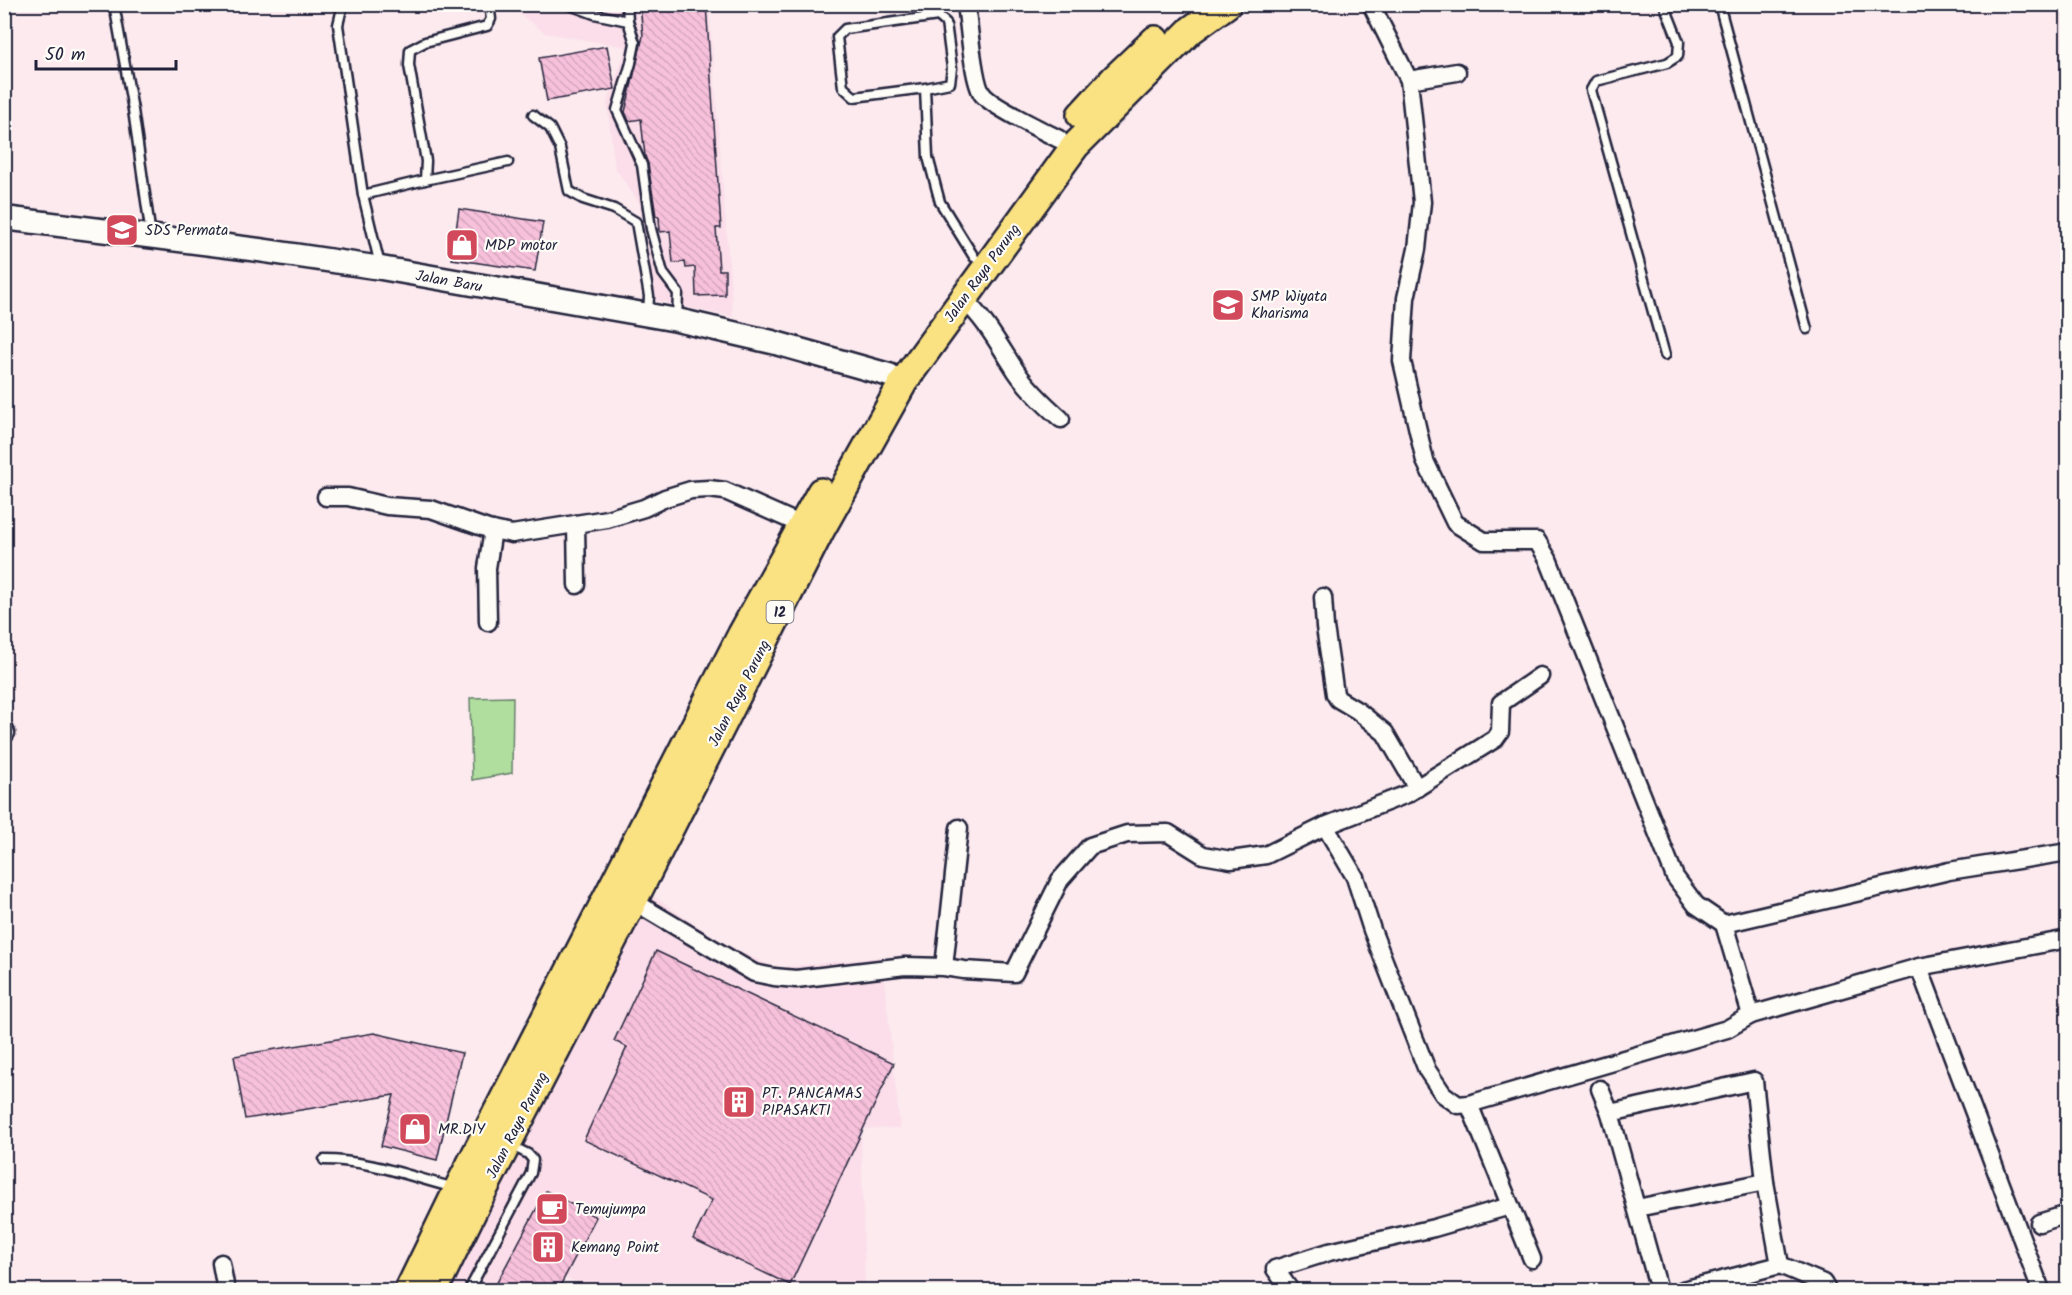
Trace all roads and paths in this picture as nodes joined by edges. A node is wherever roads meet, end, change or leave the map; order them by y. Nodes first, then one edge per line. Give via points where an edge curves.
1 (114, 4) edge
2 (343, 4) edge
3 (489, 4) edge
4 (567, 4) edge
5 (627, 4) edge
6 (966, 4) edge
7 (1196, 4) edge
8 (1227, 4) edge
9 (1371, 4) edge
10 (1664, 4) edge
11 (1719, 4) edge
12 (628, 21) junction
13 (1457, 72) dead end
14 (1409, 80) junction
15 (925, 88) junction
16 (533, 116) dead end
17 (1059, 140) junction
18 (507, 162) dead end
19 (425, 180) junction
20 (363, 195) junction
21 (4, 218) edge
22 (151, 236) junction
23 (974, 257) junction
24 (381, 268) junction
25 (963, 300) junction
26 (648, 315) junction
27 (677, 320) junction
28 (1807, 329) dead end
29 (1665, 355) dead end
30 (889, 375) junction
31 (1061, 419) dead end
32 (326, 497) dead end
33 (576, 524) junction
34 (802, 525) junction
35 (493, 530) junction
36 (577, 585) dead end
37 (1323, 597) dead end
38 (488, 622) dead end
39 (1540, 676) dead end
40 (1417, 788) junction
41 (1325, 826) junction
42 (959, 828) dead end
43 (2067, 852) edge
44 (633, 901) junction
45 (1724, 924) junction
46 (2067, 939) edge
47 (944, 967) junction
48 (1919, 967) junction
49 (1751, 1015) junction
50 (1600, 1089) dead end
51 (1469, 1104) junction
52 (1610, 1113) junction
53 (507, 1143) junction
54 (324, 1160) dead end
55 (1765, 1182) junction
56 (469, 1194) junction
57 (1510, 1206) junction
58 (1637, 1208) junction
59 (2067, 1214) edge
60 (2039, 1223) dead end
61 (1532, 1259) dead end
62 (221, 1263) dead end
63 (1780, 1265) junction
64 (226, 1290) edge
65 (409, 1290) edge
66 (434, 1290) edge
67 (468, 1290) edge
68 (1290, 1290) edge
69 (1659, 1290) edge
70 (1683, 1290) edge
71 (1827, 1290) edge
72 (2041, 1290) edge

1 - 22 lane
2 - 20 lane via 338,25
3 - 19 lane via 491,19 487,26 425,42 410,50 409,65 426,162
4 - 12 lane
5 - 12 lane
6 - 17 street via 982,94
7 - 17 highway, Jalan Raya Parung / 12 via 1114,79
8 - 25 highway, Jalan Raya Parung / 12 via 1191,30 1075,146
9 - 14 street
10 - 29 lane via 1679,42 1678,56 1667,63 1596,81 1591,90
11 - 28 lane
12 - 27 lane via 635,43 616,110 642,165 651,228 663,273 678,293
13 - 14 street
14 - 45 street via 1422,202 1406,298 1402,361 1425,461 1455,524 1484,541 1538,542 1675,877 1696,905
15 - 15 lane via 950,83 952,68 946,24 938,16 845,29 837,37 843,87 854,97
15 - 23 lane via 928,157 940,202
16 - 26 lane via 550,128 560,148 569,191 636,222 649,296
17 - 23 highway, Jalan Raya Parung / 12
18 - 19 lane
19 - 20 lane
20 - 24 lane
21 - 22 main road, Jalan Baru
22 - 24 main road, Jalan Baru
23 - 30 highway, Jalan Raya Parung / 12
24 - 26 main road, Jalan Baru
25 - 31 street via 978,313 1031,390
25 - 44 highway, Jalan Raya Parung / 12 via 904,381 820,531
26 - 27 main road, Jalan Baru
27 - 30 main road, Jalan Baru
30 - 34 highway, Jalan Raya Parung / 12
32 - 35 street via 431,509
33 - 34 street via 607,519 692,490 709,489 725,491
33 - 35 street via 512,534
33 - 36 street
34 - 56 highway, Jalan Raya Parung / 12 via 742,634
35 - 38 street via 487,568
37 - 40 street via 1335,694 1385,733
39 - 40 street via 1501,703 1500,732 1495,739
40 - 41 street
41 - 47 street via 1266,855 1231,860 1203,855 1168,832 1127,834 1090,846 1060,880 1014,973
41 - 51 street via 1355,877 1427,1070 1450,1100 1458,1105
42 - 47 street
43 - 45 street via 1948,871
44 - 47 street via 754,973 796,979 905,966
44 - 53 highway, Jalan Raya Parung / 12
45 - 49 street
46 - 48 street
48 - 49 street
48 - 72 street
49 - 51 street via 1727,1029
50 - 52 street
51 - 57 street
52 - 55 street via 1754,1081
52 - 58 street
53 - 56 highway, Jalan Raya Parung / 12
53 - 67 lane via 533,1160 531,1173
54 - 56 lane via 377,1166
55 - 58 street
55 - 63 street
56 - 65 highway, Jalan Raya Parung / 12
56 - 66 highway, Jalan Raya Parung / 12
57 - 61 street
57 - 68 street via 1275,1269
58 - 69 street
59 - 60 street
62 - 64 street
63 - 70 street
63 - 71 street via 1823,1283

